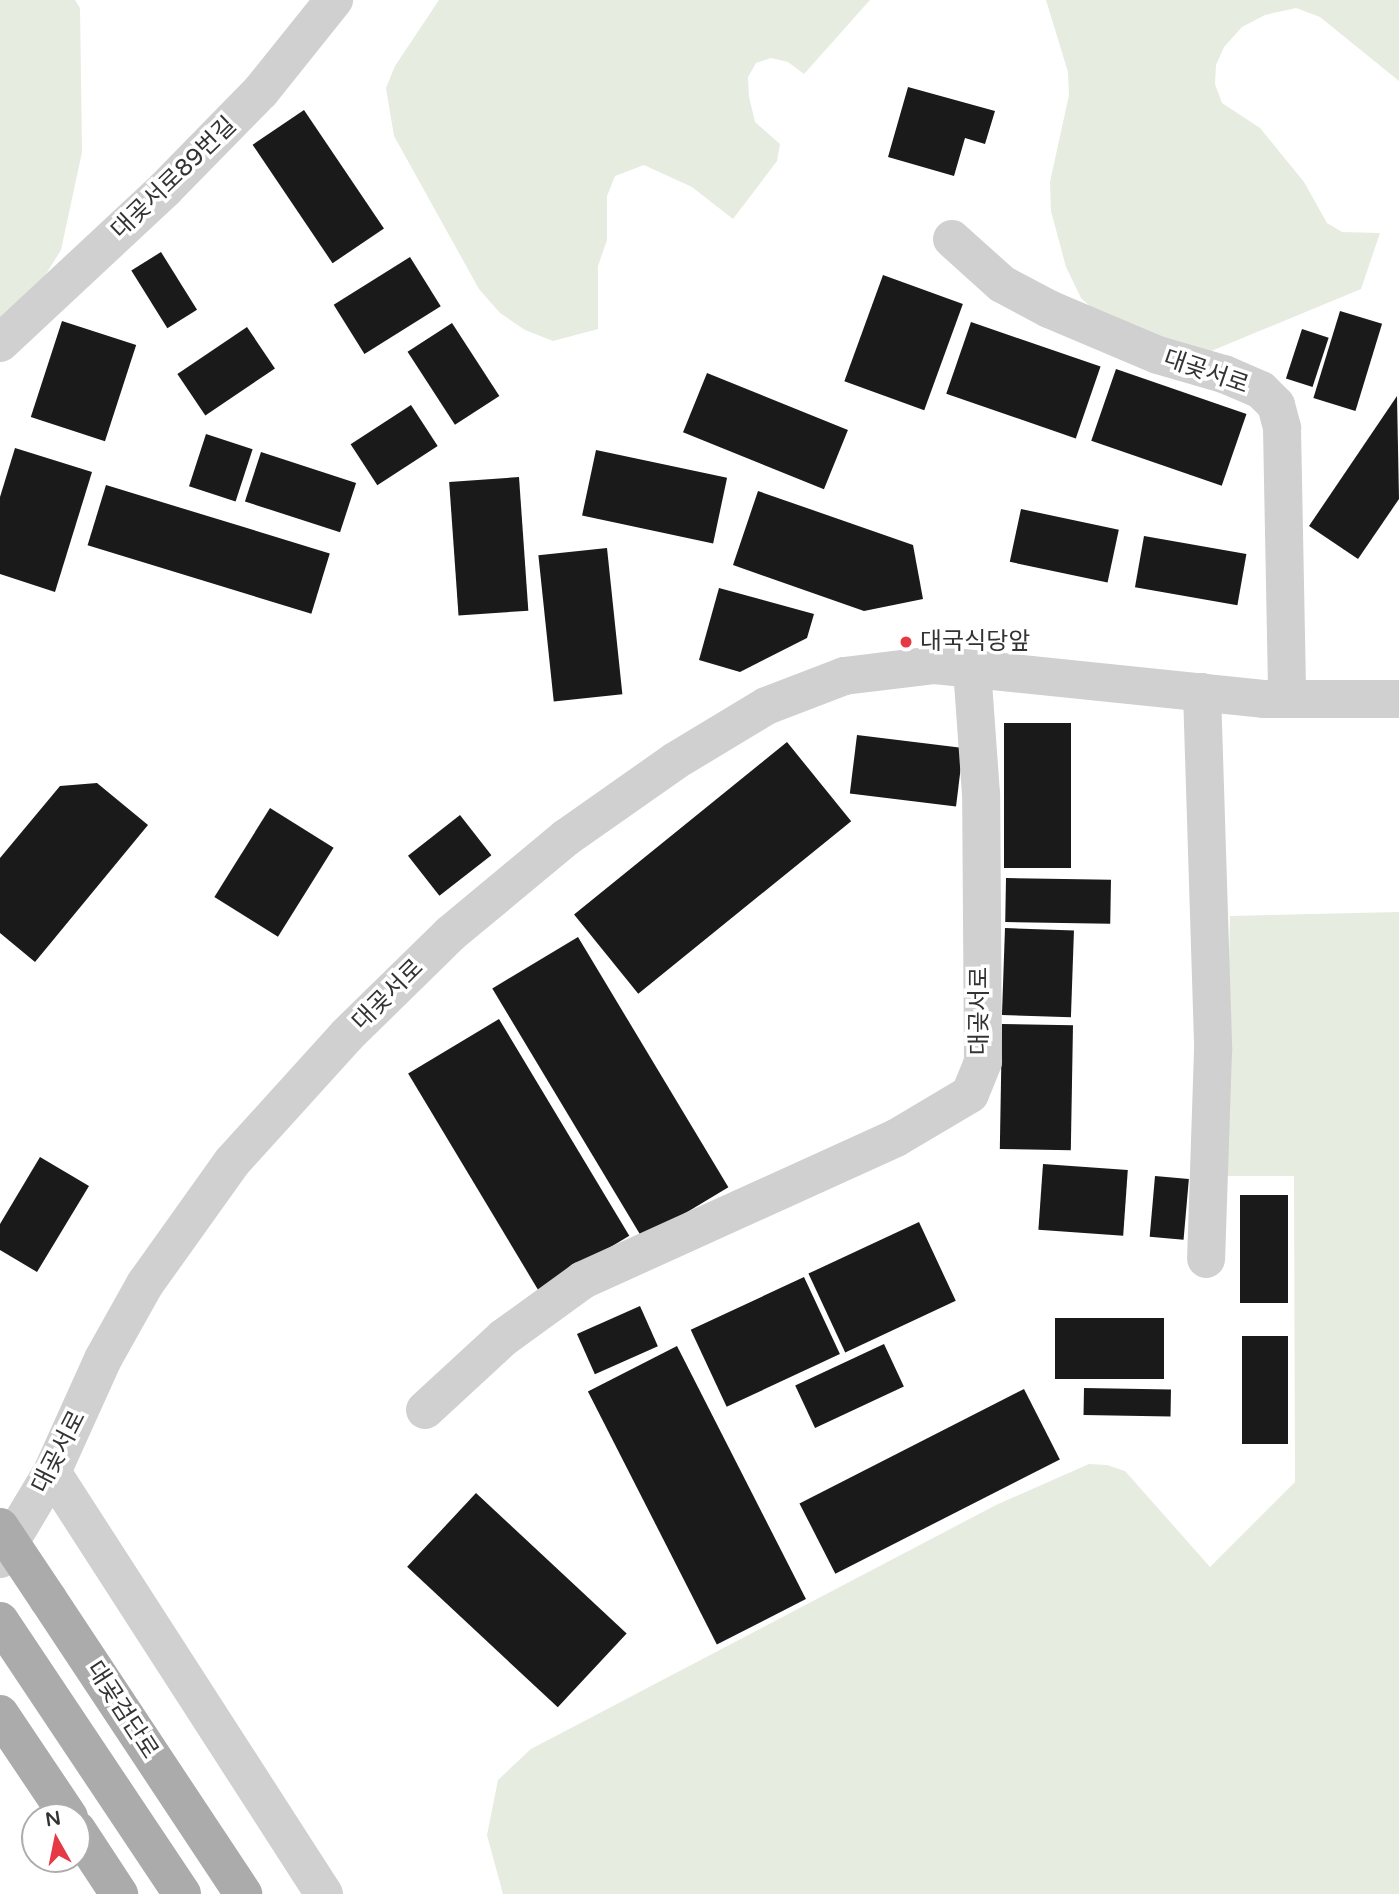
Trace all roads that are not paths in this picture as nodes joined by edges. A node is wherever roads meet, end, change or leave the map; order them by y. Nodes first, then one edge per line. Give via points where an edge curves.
1 (334, 0) edge
2 (952, 239) dead end
3 (0, 343) edge
4 (972, 669) junction
5 (1202, 692) junction
6 (1287, 699) junction
7 (1399, 699) edge
8 (1206, 1259) dead end
9 (425, 1410) dead end
10 (52, 1472) junction
11 (0, 1527) edge
12 (0, 1559) edge
13 (10, 1635) edge
14 (0, 1714) edge
15 (60, 1803) edge
16 (91, 1851) edge
17 (119, 1894) edge
18 (182, 1894) edge
19 (243, 1894) edge
20 (324, 1894) edge

1 - 3 street, 대곶서로89번길 via 261,92
2 - 6 street, 대곶서로 via 1002,284 1037,303 1158,355 1224,374 1261,390 1276,405 1282,428
4 - 5 street, 대곶서로
4 - 9 street, 대곶서로 via 981,794 983,1061 970,1094 896,1138 583,1280 503,1338
4 - 10 street, 대곶서로 via 934,665 844,676 766,706 675,761 567,837 450,934 347,1035 232,1162 145,1284 103,1359
5 - 6 street, 대곶서로
5 - 8 street via 1213,1051
6 - 7 street, 대곶서로
10 - 12 street, 대곶서로
10 - 20 street
11 - 19 main road, 대곶검단로, bridge
13 - 18 main road, 대곶검단로
14 - 15 main road
16 - 17 main road

